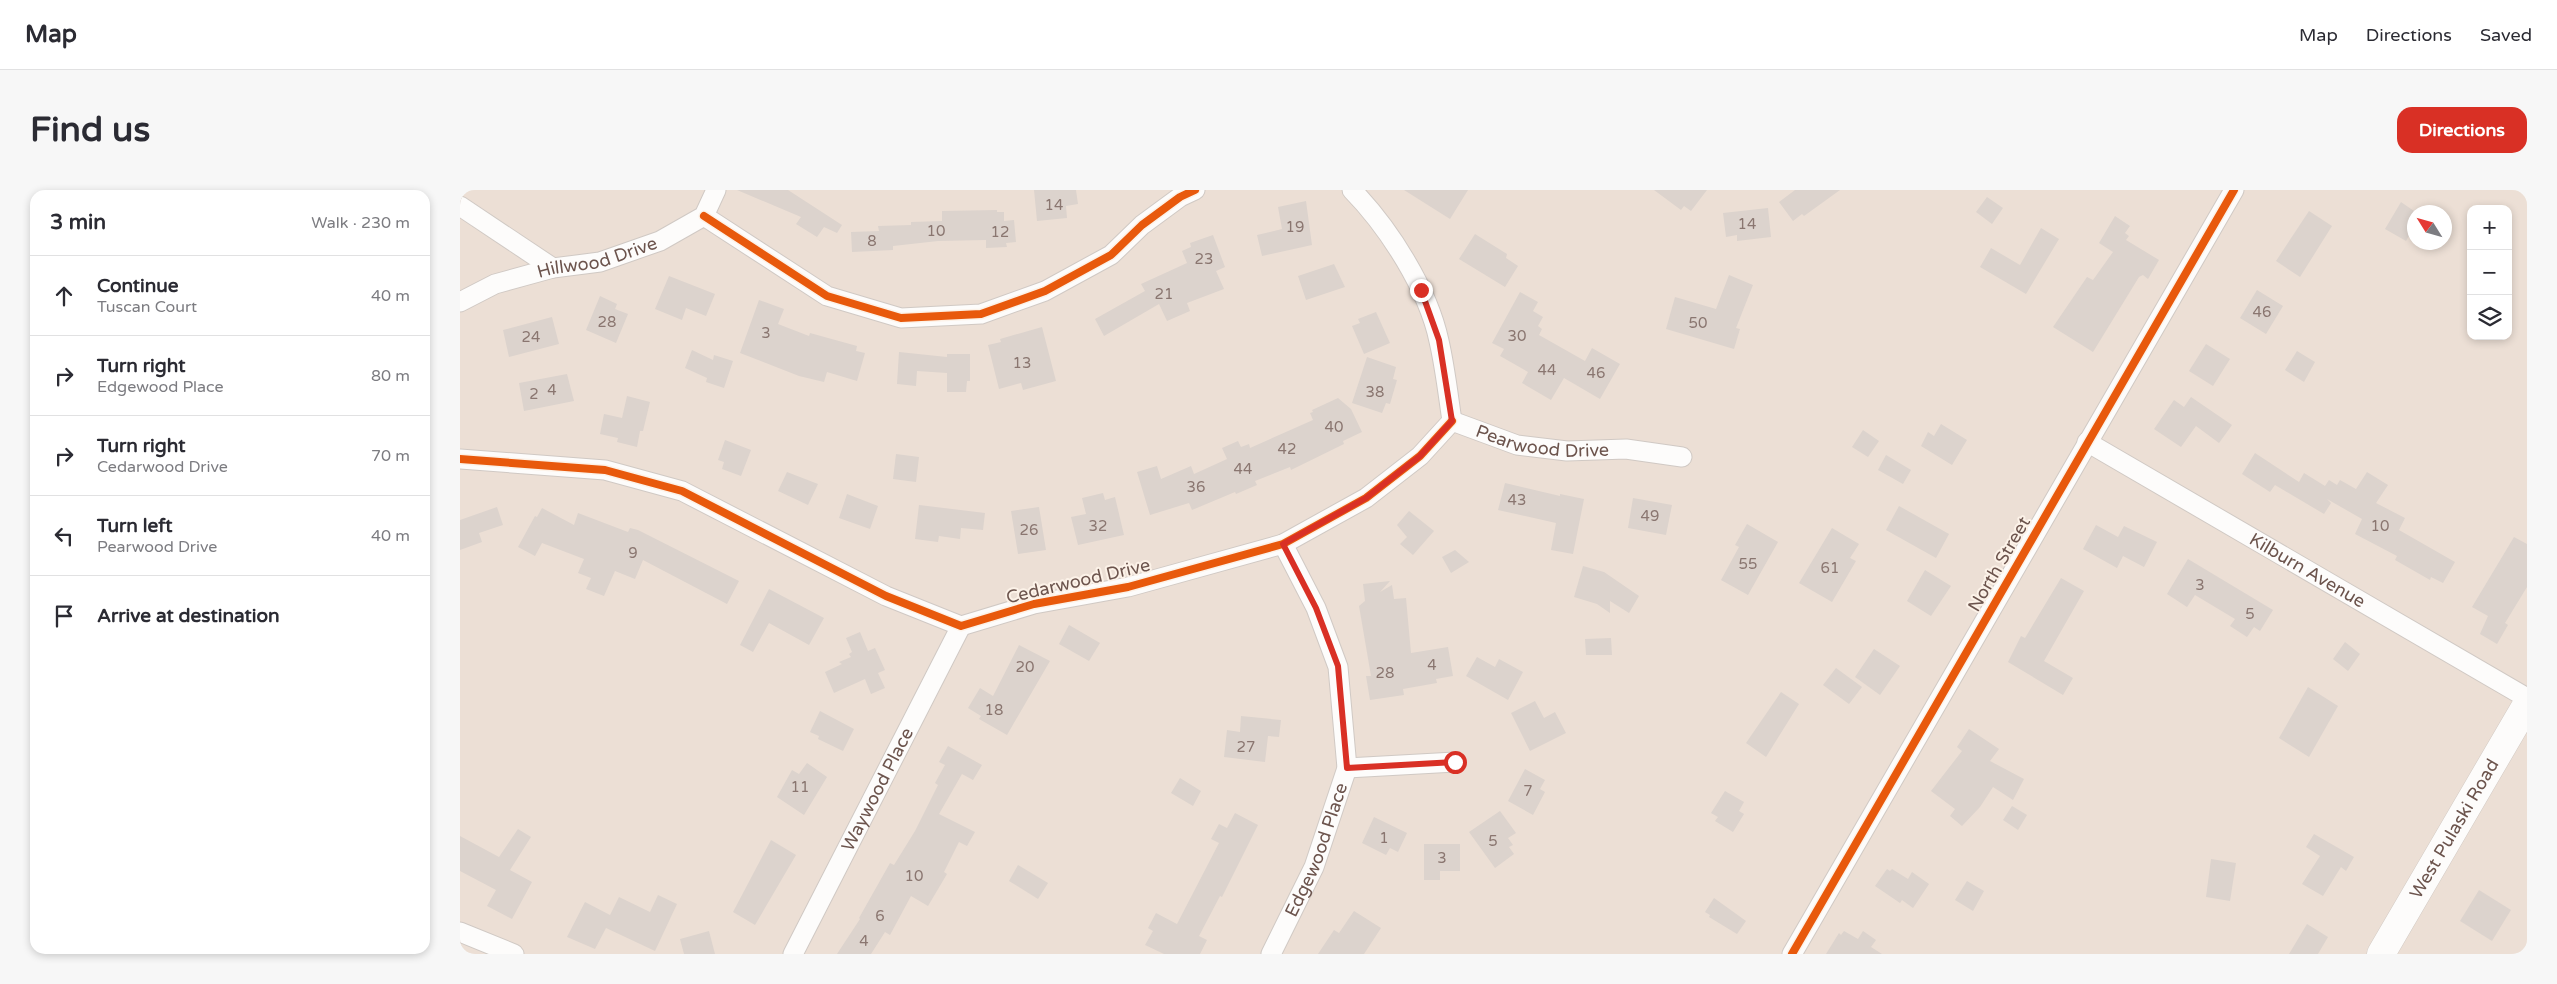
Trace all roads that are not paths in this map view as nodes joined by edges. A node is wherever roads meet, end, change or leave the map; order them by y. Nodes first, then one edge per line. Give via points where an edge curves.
1 (716, 190) edge
2 (1195, 190) edge
3 (1352, 190) edge
4 (2234, 190) edge
5 (460, 206) edge
6 (704, 216) junction
7 (553, 268) junction
8 (460, 302) edge
9 (1452, 421) junction
10 (2087, 442) junction
11 (1682, 457) dead end
12 (460, 458) edge
13 (1283, 544) junction
14 (961, 626) junction
15 (2527, 698) edge
16 (2527, 704) edge
17 (1455, 762) dead end
18 (1347, 768) junction
19 (460, 932) edge
20 (514, 954) edge
21 (793, 954) edge
22 (1271, 954) edge
23 (1792, 954) edge
24 (2381, 954) edge

1 - 6 street
2 - 6 street via 1180,196 1142,224 1111,255 1045,291 981,314 901,318 827,296
3 - 9 street, Pearwood Drive via 1397,249 1421,290 1439,340
4 - 10 street, North Street
5 - 7 street
6 - 7 street, Hillwood Drive via 660,241 600,262
7 - 8 street, Hillwood Drive via 495,284
9 - 11 street, Pearwood Drive via 1517,445 1567,450 1626,449
9 - 13 street, Cedarwood Drive via 1420,456 1366,498
10 - 15 street, Kilburn Avenue
10 - 23 street, North Street
12 - 14 street via 605,470 682,492 886,596
13 - 14 street, Cedarwood Drive via 1128,587 1034,604
13 - 18 street, Edgewood Place via 1316,608 1338,666
14 - 21 street, Waywood Place
16 - 24 main road, West Pulaski Road
17 - 18 street
18 - 22 street, Edgewood Place via 1314,867
19 - 20 street

